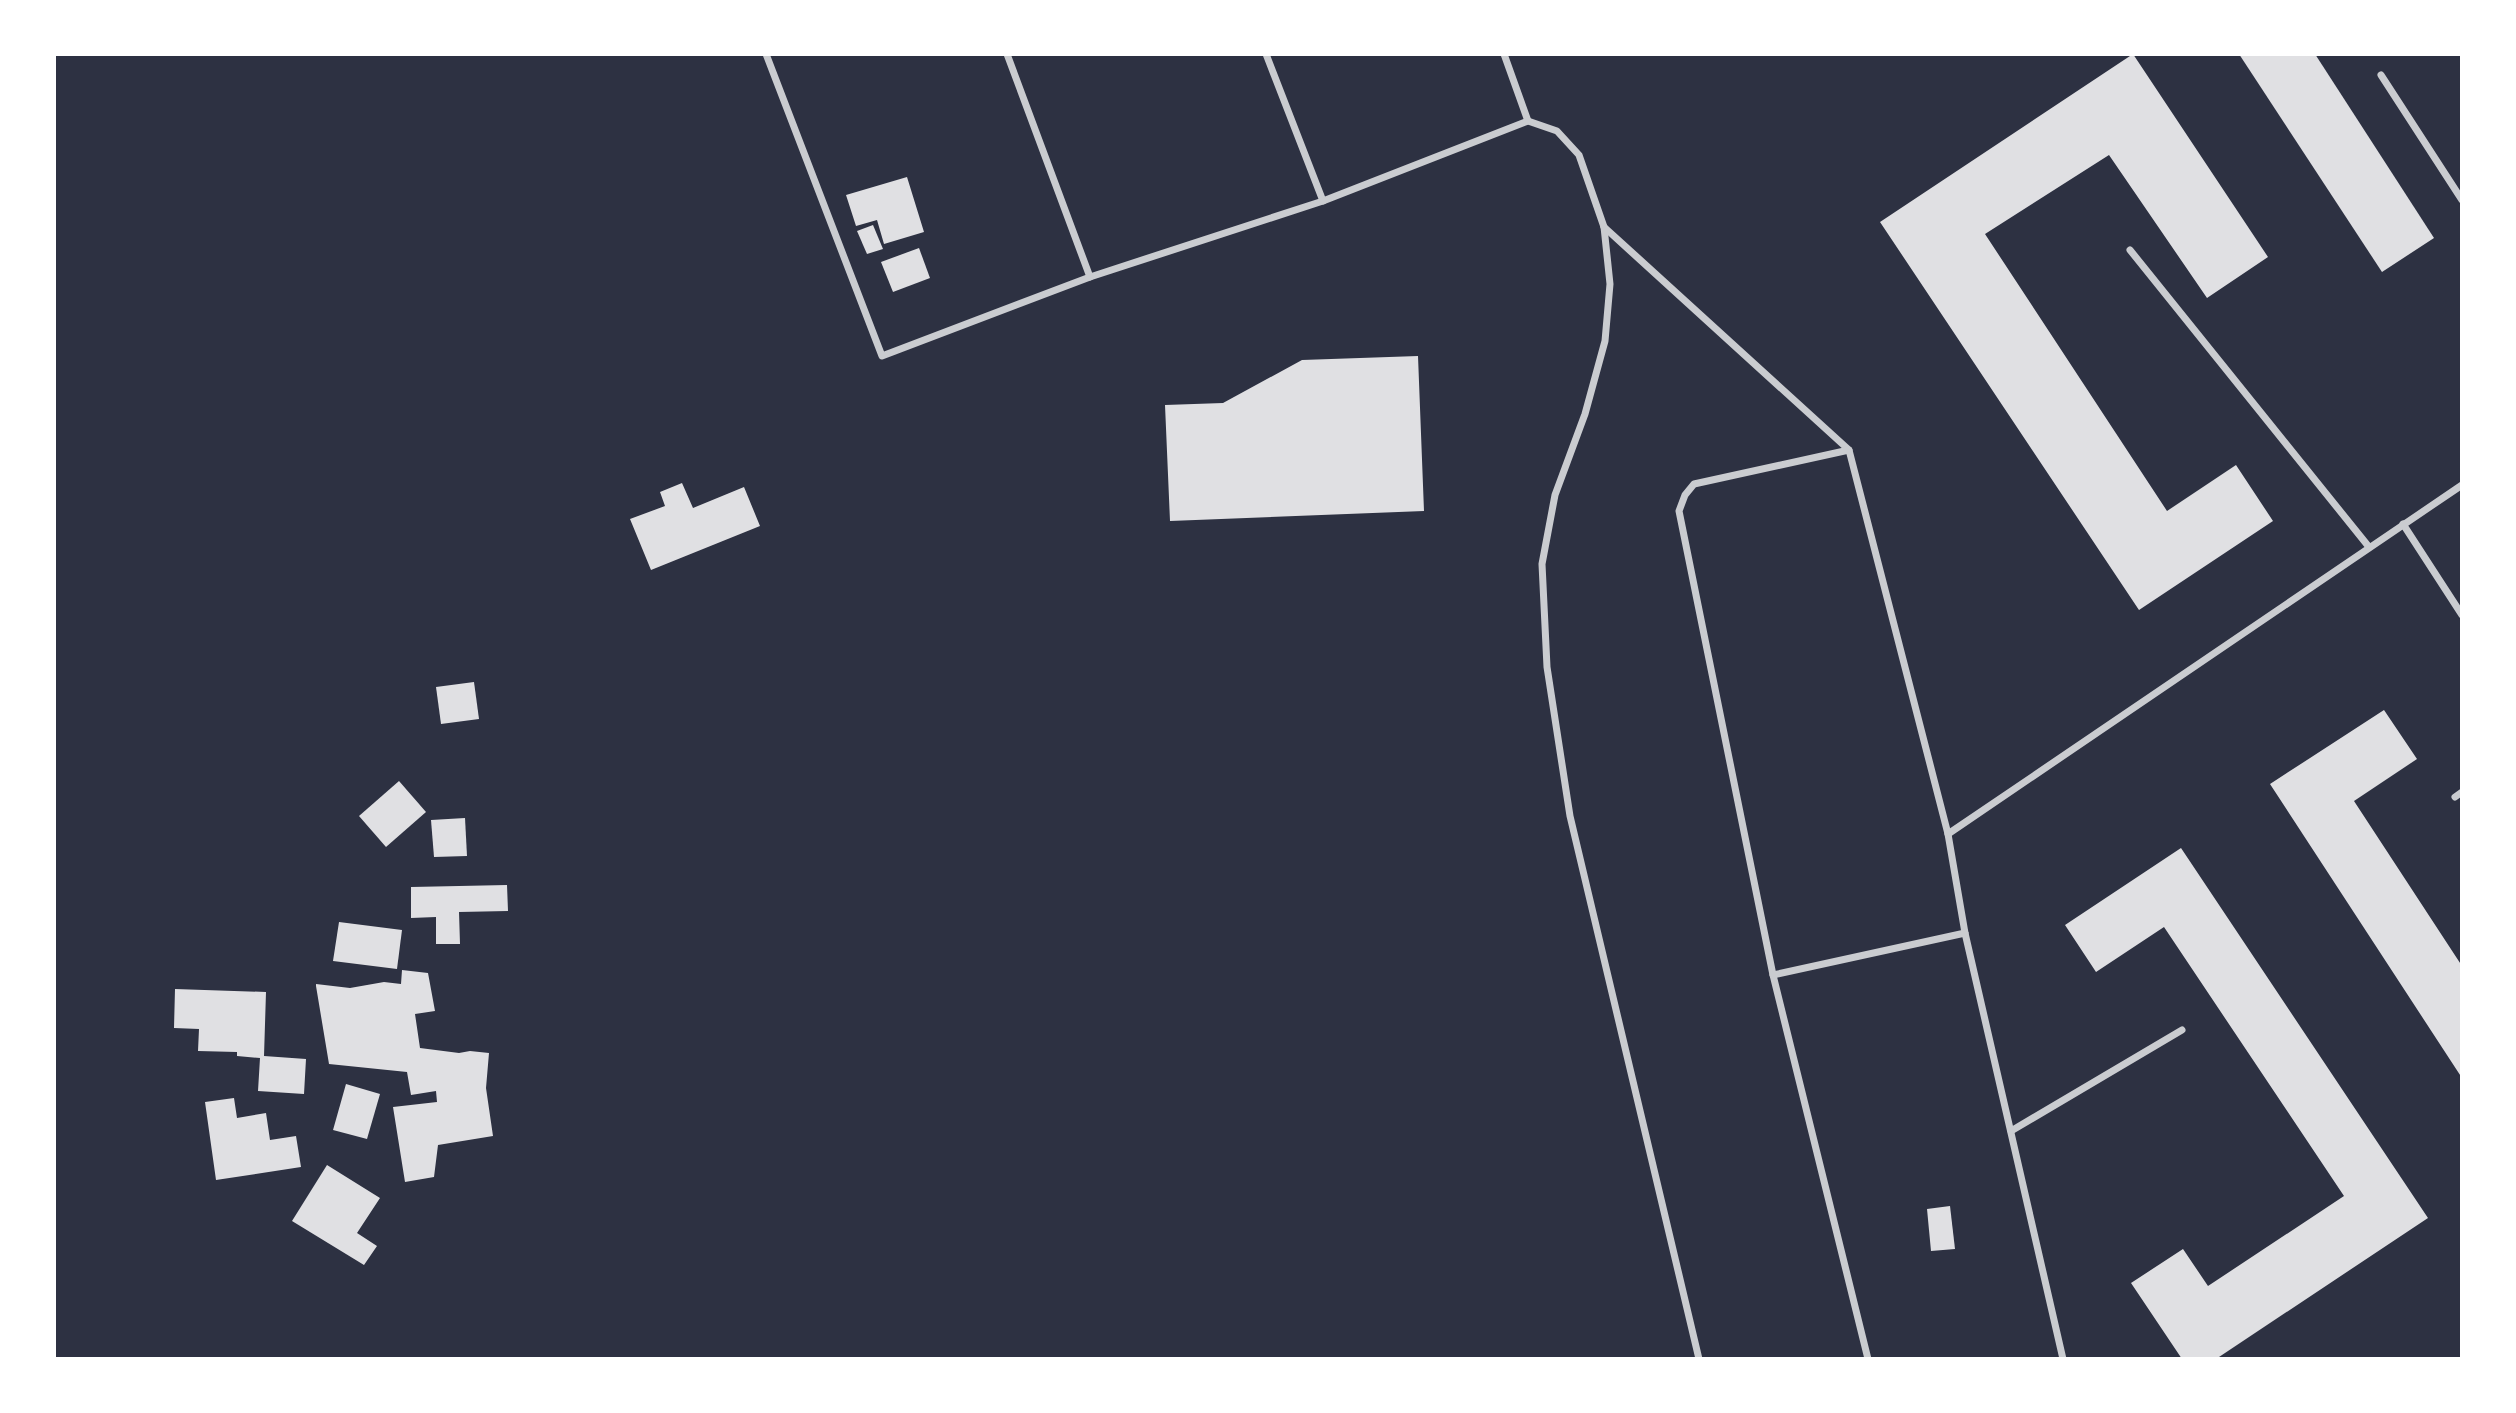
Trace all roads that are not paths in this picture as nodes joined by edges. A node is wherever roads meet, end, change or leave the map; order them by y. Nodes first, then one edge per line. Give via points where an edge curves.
1 (766, 54) edge
2 (1007, 54) edge
3 (1266, 54) edge
4 (1504, 54) edge
5 (2381, 75) dead end
6 (1528, 121) junction
7 (2462, 200) edge
8 (1323, 201) junction
9 (1604, 227) junction
10 (2130, 250) dead end
11 (1090, 277) junction
12 (1849, 450) junction
13 (2462, 485) edge
14 (2403, 524) junction
15 (2369, 547) junction
16 (2462, 615) edge
17 (1948, 834) junction
18 (1965, 933) junction
19 (1773, 975) junction
20 (2182, 1030) dead end
21 (2011, 1131) junction
22 (1699, 1359) edge
23 (1868, 1359) edge
24 (2063, 1359) edge

1 - 11 street via 882,356
2 - 11 street
3 - 8 street
4 - 6 street
5 - 7 street
6 - 8 street
6 - 9 street via 1556,131 1579,155
8 - 11 street
9 - 12 street
9 - 22 street via 1610,284 1605,341 1585,414 1555,495 1542,564 1547,667 1570,816
10 - 15 street
12 - 17 street
12 - 19 street via 1694,484 1679,511
13 - 14 street
14 - 15 street
14 - 16 street
15 - 17 street
17 - 18 street
18 - 19 street
18 - 21 street
19 - 23 street
20 - 21 street
21 - 24 street

